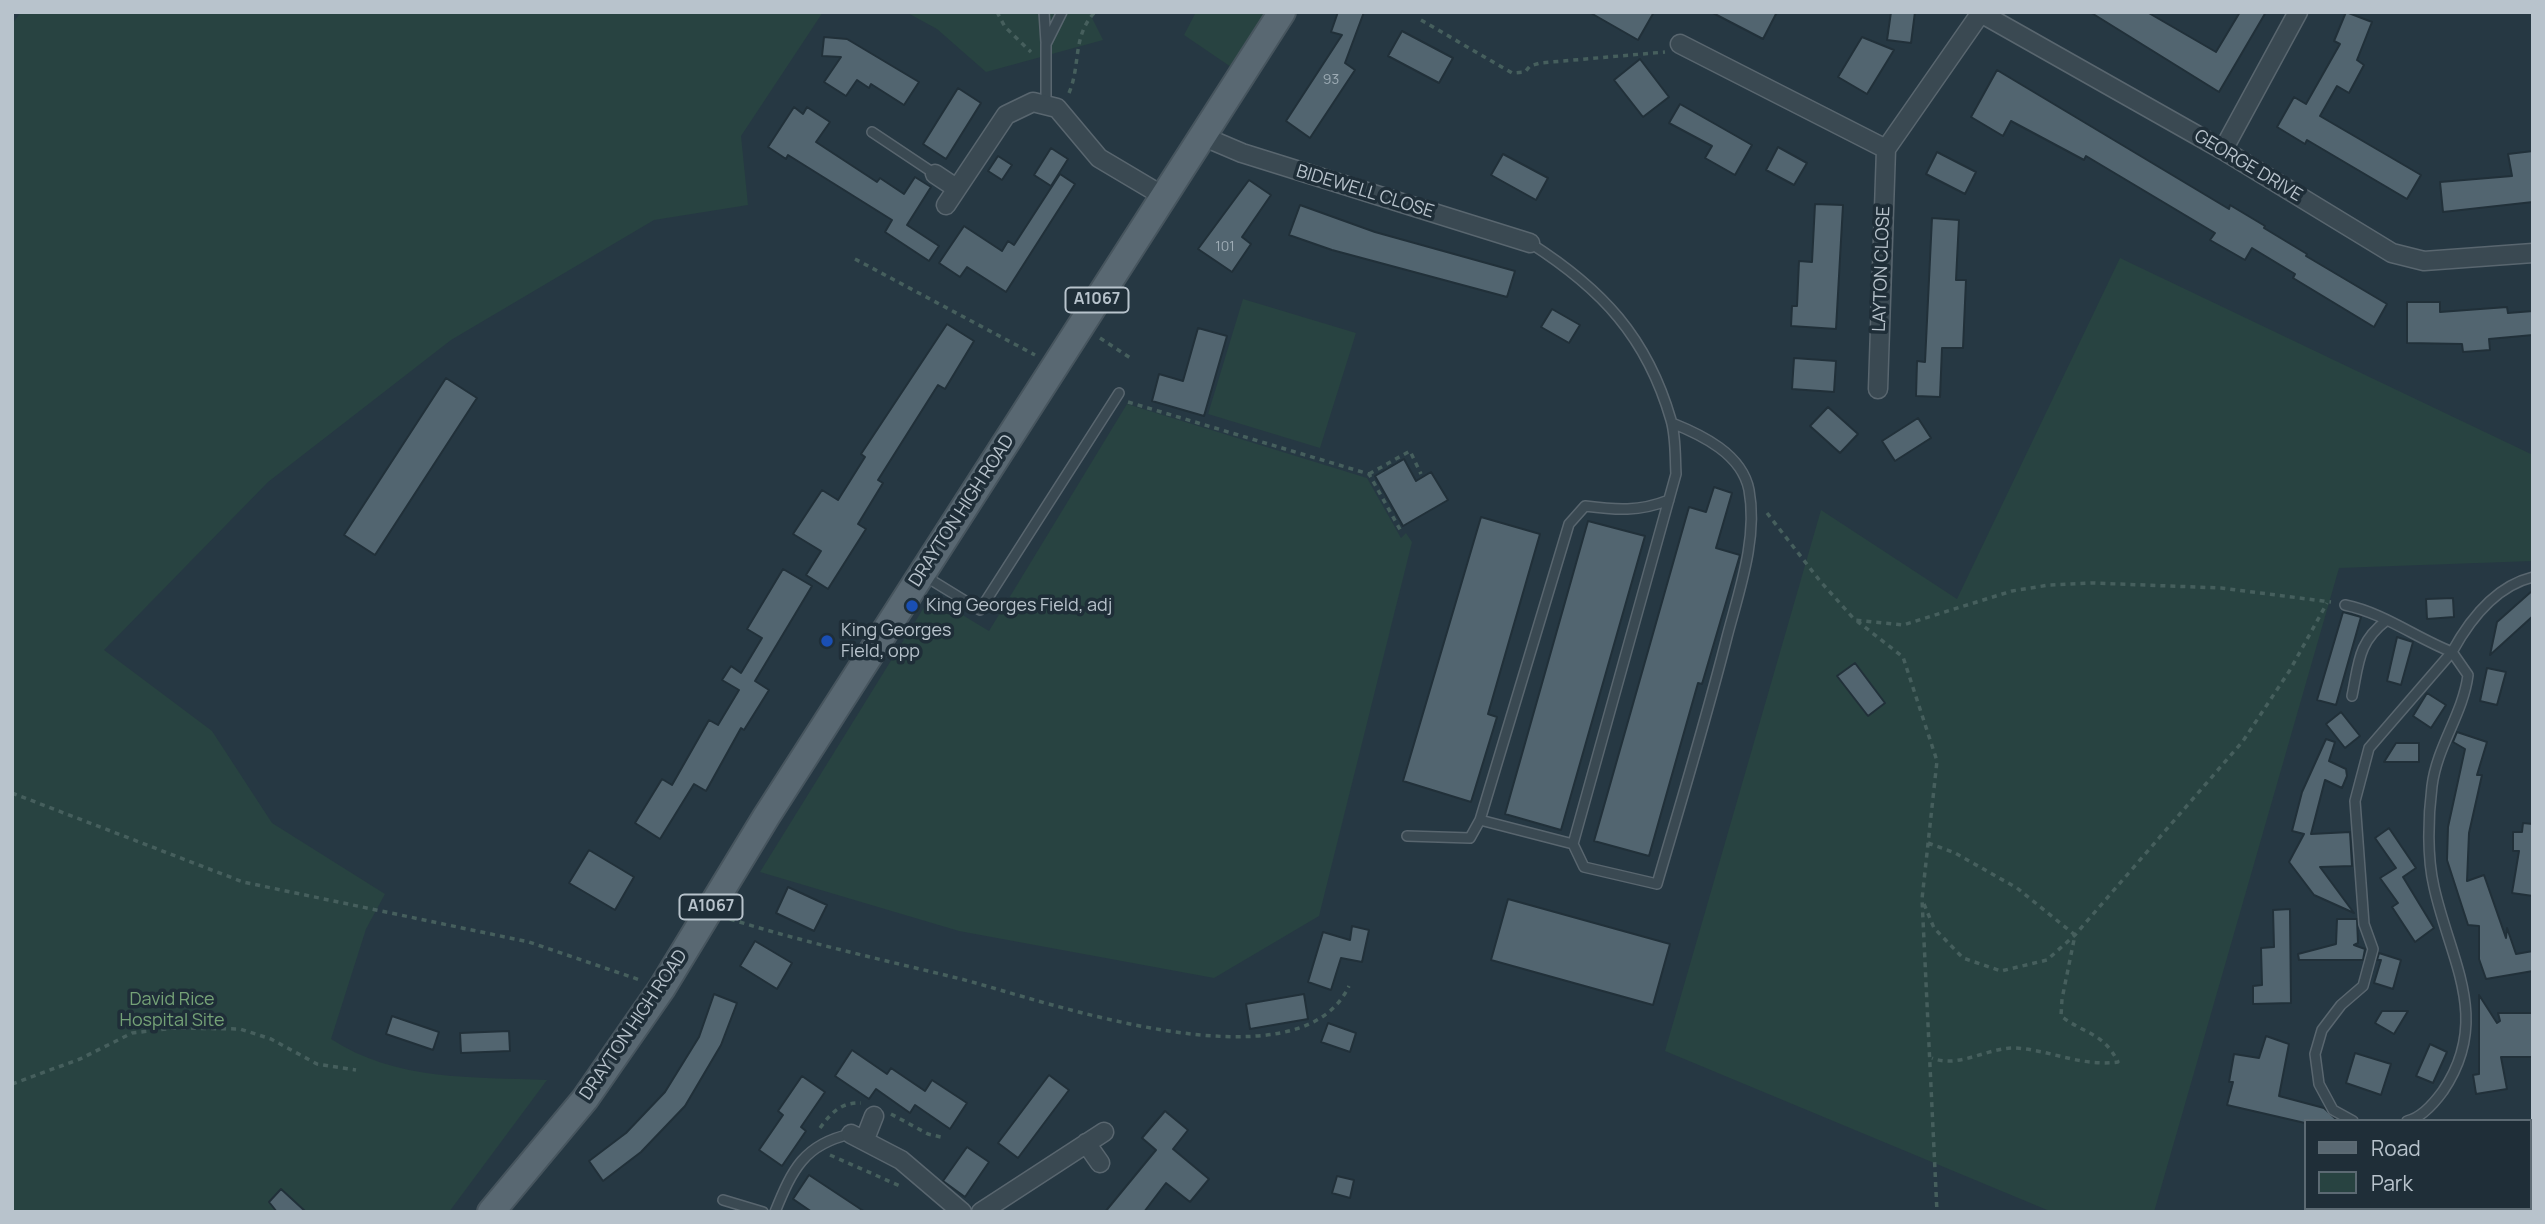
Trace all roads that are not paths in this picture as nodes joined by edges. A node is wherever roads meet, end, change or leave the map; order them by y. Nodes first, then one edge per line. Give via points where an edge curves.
1 (1044, 12) edge
2 (1062, 12) edge
3 (1282, 12) edge
4 (2298, 12) edge
5 (1980, 13) edge
6 (1046, 44) junction
7 (1680, 44) road end
8 (1051, 106) junction
9 (872, 132) dead end
10 (1202, 136) junction
11 (1886, 149) junction
12 (2223, 150) junction
13 (935, 174) joint
14 (956, 188) junction
15 (1163, 196) junction
16 (946, 205) dead end
17 (1530, 243) joint
18 (2533, 253) edge
19 (1878, 389) dead end
20 (1118, 396) road end
21 (1672, 423) junction
22 (1669, 500) junction
23 (922, 574) junction
24 (2533, 577) edge
25 (2345, 605) road end
26 (2387, 620) junction
27 (2452, 652) junction
28 (2352, 696) dead end
29 (1480, 820) junction
30 (1408, 836) dead end
31 (1573, 844) junction
32 (874, 1116) dead end
33 (2349, 1119) edge
34 (2415, 1119) edge
35 (1104, 1132) dead end
36 (858, 1137) junction
37 (1086, 1143) junction
38 (1100, 1163) dead end
39 (723, 1200) dead end
40 (491, 1212) edge
41 (763, 1212) edge
42 (775, 1212) edge
43 (962, 1212) edge
44 (981, 1212) edge

1 - 6 lane
2 - 6 lane
3 - 10 main road, DRAYTON HIGH ROAD / A1067
4 - 12 street
5 - 11 street
5 - 12 street, GEORGE DRIVE
6 - 8 lane
7 - 11 street
8 - 14 street via 1033,102 1006,115
8 - 15 street via 1099,158
9 - 13 lane
10 - 15 main road, DRAYTON HIGH ROAD / A1067
10 - 17 street, BIDEWELL CLOSE via 1242,153
11 - 19 street, LAYTON CLOSE
12 - 18 street, GEORGE DRIVE via 2392,253 2424,261
13 - 14 street
14 - 16 street
15 - 23 main road, DRAYTON HIGH ROAD / A1067
17 - 21 lane via 1572,270 1613,307 1650,363
20 - 23 lane via 980,610
21 - 22 lane via 1676,474
21 - 31 lane via 1707,436 1734,461 1749,489 1746,561 1657,884 1584,867
22 - 29 lane via 1626,511 1585,506 1569,524
22 - 31 lane
23 - 40 main road, DRAYTON HIGH ROAD / A1067 via 662,988 585,1099
24 - 27 lane via 2516,581 2484,606
25 - 26 lane via 2370,610
26 - 27 lane
26 - 28 lane via 2370,633 2361,651
27 - 33 lane via 2370,748 2355,801 2364,924 2373,949 2363,986 2322,1030 2315,1054 2319,1084 2333,1110
27 - 34 lane via 2468,675 2465,699 2447,732 2432,784 2430,845 2433,886 2452,940 2467,1033 2454,1074
29 - 30 lane via 1470,838
29 - 31 lane
32 - 36 street
35 - 37 street
36 - 42 lane via 814,1148 799,1161
36 - 43 street via 901,1160
37 - 38 street
37 - 44 street
39 - 41 lane

